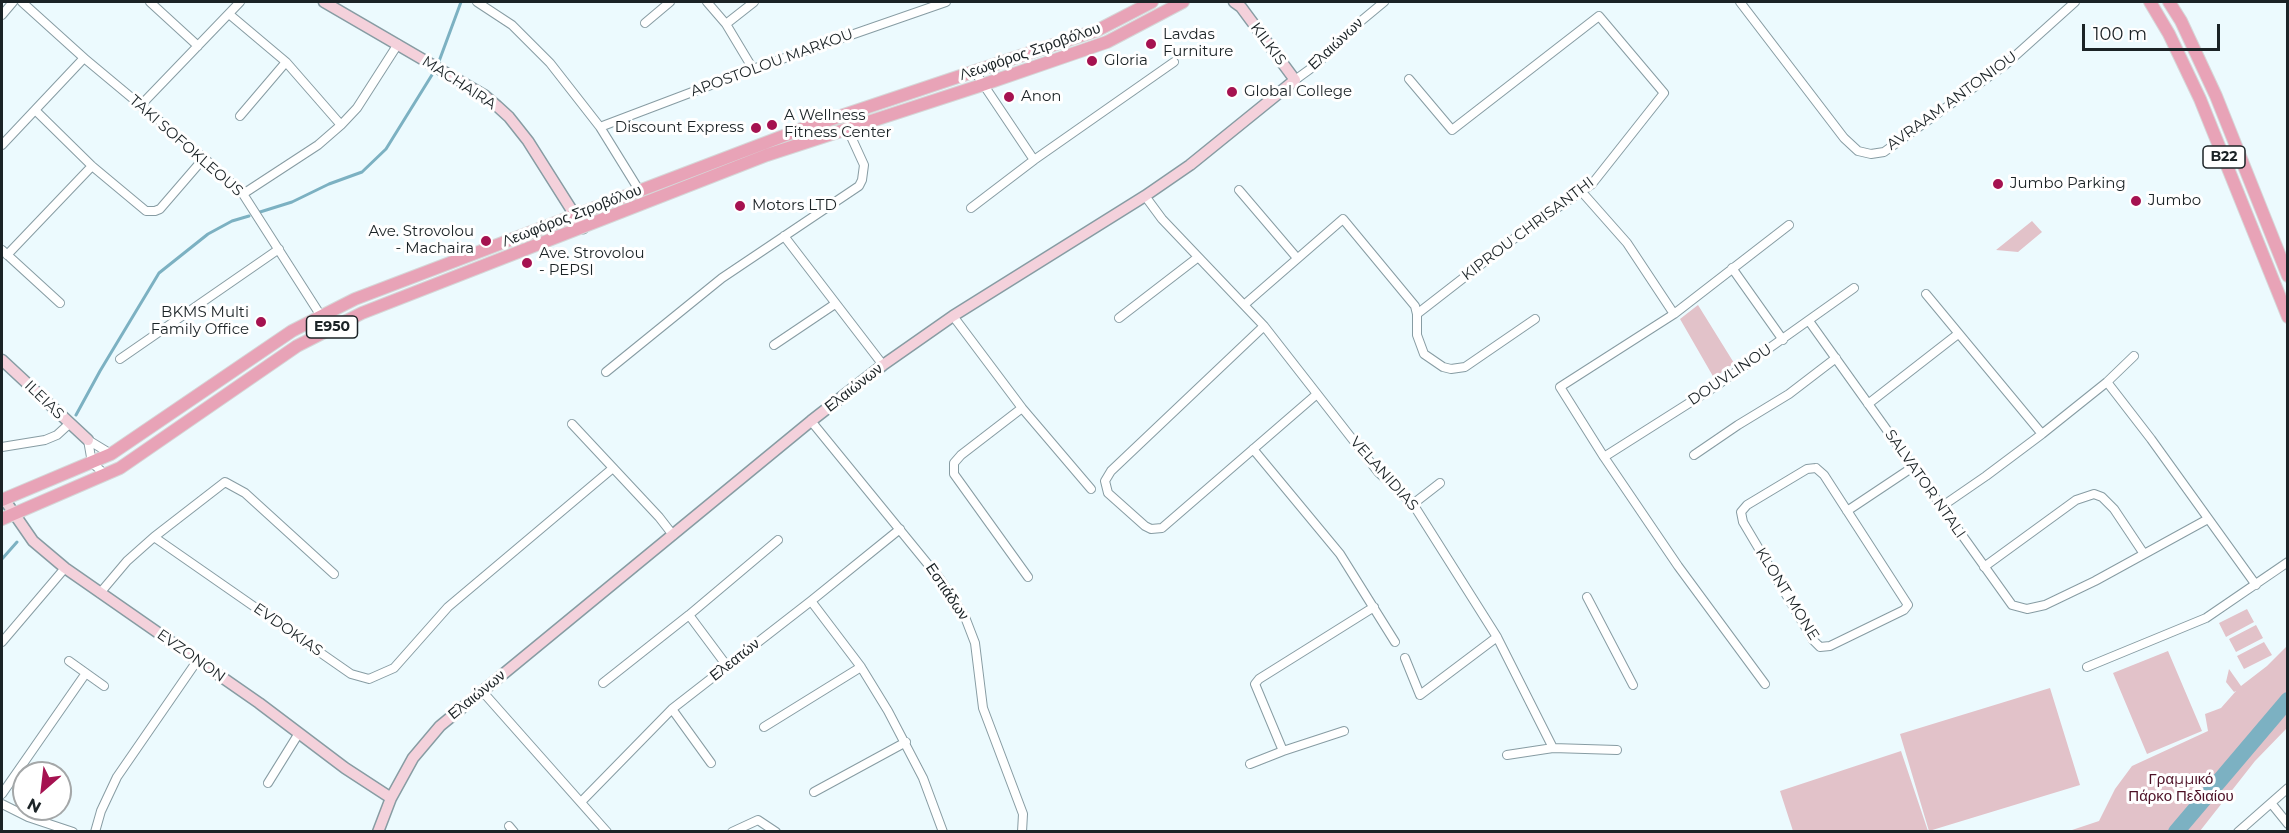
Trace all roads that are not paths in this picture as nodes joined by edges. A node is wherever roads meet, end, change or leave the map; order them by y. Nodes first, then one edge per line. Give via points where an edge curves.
1 (13, 2) edge
2 (22, 2) edge
3 (150, 2) edge
4 (240, 2) edge
5 (324, 2) edge
6 (477, 2) edge
7 (670, 2) edge
8 (706, 2) edge
9 (754, 2) edge
10 (946, 2) edge
11 (1183, 2) edge
12 (1384, 2) edge
13 (1740, 2) edge
14 (2075, 2) edge
15 (2150, 2) edge
16 (2169, 2) edge
17 (1148, 3) edge
18 (1238, 3) edge
19 (229, 14) junction
20 (2, 15) edge
21 (1154, 18) junction
22 (645, 23) dead end
23 (726, 24) junction
24 (398, 44) junction
25 (198, 46) junction
26 (84, 58) junction
27 (286, 62) junction
28 (1174, 62) dead end
29 (753, 69) junction
30 (975, 72) junction
31 (1409, 79) dead end
32 (1295, 80) junction
33 (982, 85) junction
34 (140, 106) junction
35 (35, 110) junction
36 (240, 116) dead end
37 (341, 125) junction
38 (600, 127) junction
39 (848, 130) junction
40 (2, 144) edge
41 (204, 158) junction
42 (1034, 160) junction
43 (92, 166) junction
44 (639, 189) junction
45 (1239, 190) dead end
46 (1581, 191) junction
47 (243, 194) junction
48 (1145, 196) junction
49 (971, 208) dead end
50 (575, 214) junction
51 (1789, 225) dead end
52 (583, 228) junction
53 (784, 236) junction
54 (279, 249) junction
55 (4, 253) edge
56 (1197, 258) junction
57 (1297, 258) junction
58 (1732, 268) junction
59 (2288, 276) edge
60 (1854, 288) dead end
61 (1926, 294) dead end
62 (60, 303) dead end
63 (835, 304) junction
64 (1244, 305) junction
65 (1417, 314) junction
66 (1674, 314) junction
67 (321, 316) junction
68 (953, 316) junction
69 (2288, 317) edge
70 (1119, 318) dead end
71 (1535, 319) dead end
72 (1809, 321) junction
73 (1264, 326) junction
74 (1958, 334) junction
75 (1784, 339) junction
76 (774, 345) dead end
77 (2134, 356) dead end
78 (1836, 358) junction
79 (120, 359) dead end
80 (2, 360) edge
81 (883, 365) junction
82 (606, 372) dead end
83 (2107, 382) junction
84 (1317, 393) junction
85 (1868, 404) junction
86 (1022, 408) junction
87 (812, 421) junction
88 (69, 424) junction
89 (572, 424) dead end
90 (2042, 434) junction
91 (88, 440) junction
92 (2, 447) edge
93 (1252, 449) junction
94 (111, 454) junction
95 (1694, 455) dead end
96 (1604, 457) junction
97 (92, 463) junction
98 (1913, 467) junction
99 (613, 468) junction
100 (106, 475) junction
101 (1440, 483) dead end
102 (1091, 489) dead end
103 (3, 500) edge
104 (1413, 504) junction
105 (1941, 507) junction
106 (1848, 511) junction
107 (14, 515) junction
108 (2, 519) edge
109 (2208, 519) junction
110 (900, 529) junction
111 (673, 535) junction
112 (154, 537) junction
113 (778, 540) dead end
114 (2144, 554) junction
115 (2288, 562) edge
116 (1984, 567) junction
117 (65, 568) junction
118 (334, 574) dead end
119 (1028, 577) dead end
120 (2256, 585) junction
121 (100, 593) junction
122 (1587, 597) dead end
123 (811, 601) junction
124 (1374, 607) junction
125 (689, 615) junction
126 (1497, 637) junction
127 (2, 642) edge
128 (1395, 642) dead end
129 (1405, 658) dead end
130 (69, 661) dead end
131 (197, 661) junction
132 (727, 666) junction
133 (861, 667) junction
134 (2087, 667) dead end
135 (86, 674) junction
136 (603, 683) dead end
137 (1765, 684) dead end
138 (1633, 685) dead end
139 (104, 686) dead end
140 (482, 691) junction
141 (672, 709) junction
142 (764, 728) dead end
143 (1344, 731) dead end
144 (299, 733) junction
145 (906, 742) junction
146 (1553, 748) junction
147 (1617, 750) dead end
148 (1283, 751) junction
149 (1507, 755) dead end
150 (711, 763) dead end
151 (1250, 764) dead end
152 (268, 783) dead end
153 (2288, 788) edge
154 (814, 792) dead end
155 (2, 794) edge
156 (391, 798) junction
157 (581, 802) junction
158 (2271, 802) junction
159 (2, 804) edge
160 (2288, 824) edge
161 (73, 831) edge
162 (95, 831) edge
163 (378, 831) edge
164 (607, 831) edge
165 (732, 831) edge
166 (776, 831) edge
167 (943, 831) edge
168 (1022, 831) edge
169 (2238, 831) edge

1 - 20 street
2 - 26 street, TAKI SOFOKLEOUS
3 - 25 street
4 - 19 street
5 - 24 main road, MACHAIRA
6 - 38 street via 512,25 533,45
7 - 22 street
8 - 23 street
9 - 23 street
10 - 29 street, APOSTOLOU MARKOU
11 - 21 main road, Λεωφόρος Στροβόλου / E950
12 - 32 street, Ελαιώνων
13 - 14 street, AVRAAM ANTONIOU via 1844,138 1858,151 1871,154 1884,152 2005,65
15 - 69 main road, B22 via 2200,99
16 - 59 main road, B22 via 2216,96
17 - 21 street
17 - 30 main road, Λεωφόρος Στροβόλου / E950 via 1098,30
18 - 32 main road, KILKIS
19 - 25 street
19 - 27 street
21 - 33 main road, Λεωφόρος Στροβόλου / E950 via 1107,42
23 - 29 street
24 - 37 street via 357,108
24 - 50 main road, MACHAIRA via 484,95 509,117
25 - 34 street
26 - 34 street, TAKI SOFOKLEOUS
26 - 35 street
27 - 36 street
27 - 37 street
28 - 42 street
29 - 38 street, APOSTOLOU MARKOU
30 - 33 street
30 - 44 main road, Λεωφόρος Στροβόλου / E950 via 799,130
31 - 46 street, KIPROU CHRISANTHI via 1452,130 1599,16 1664,93 1592,184
32 - 48 main road, Ελαιώνων via 1242,125
33 - 39 main road, Λεωφόρος Στροβόλου / E950
33 - 42 street
34 - 41 street, TAKI SOFOKLEOUS
35 - 40 street
35 - 43 street
37 - 47 street via 318,145
38 - 44 street
39 - 52 main road, Λεωφόρος Στροβόλου / E950 via 767,155
39 - 53 street via 864,165 859,186
41 - 43 street via 160,209 150,212
41 - 47 street, TAKI SOFOKLEOUS
42 - 49 street
43 - 55 street
44 - 50 main road, Λεωφόρος Στροβόλου / E950
45 - 57 street
46 - 65 street, KIPROU CHRISANTHI
46 - 66 street via 1627,243
47 - 54 street, TAKI SOFOKLEOUS
48 - 56 street, VELANIDIAS
48 - 68 main road, Ελαιώνων
50 - 52 main road, MACHAIRA
50 - 67 main road, Λεωφόρος Στροβόλου / E950 via 355,298
51 - 58 street
52 - 100 main road, Λεωφόρος Στροβόλου / E950 via 362,312 328,329
53 - 63 street
53 - 82 street via 720,280
54 - 67 street, TAKI SOFOKLEOUS
54 - 79 street
55 - 62 street
56 - 64 street, VELANIDIAS
56 - 70 street
57 - 64 street
57 - 65 street via 1343,219 1415,306
58 - 66 street
58 - 75 street
60 - 72 street, DOUVLINOU
61 - 74 street
63 - 76 street
63 - 81 street
64 - 73 street, VELANIDIAS
65 - 71 street via 1417,335 1424,354 1443,368 1451,369 1465,367
66 - 96 street via 1560,387
67 - 94 main road, Λεωφόρος Στροβόλου / E950 via 292,331
68 - 81 main road, Ελαιώνων
68 - 86 street
72 - 75 street, DOUVLINOU
72 - 78 street, SALVATOR NTALI
73 - 84 street, VELANIDIAS
73 - 93 street via 1111,471 1105,481 1108,493 1138,522 1162,528
74 - 85 street
74 - 90 street
75 - 96 street, DOUVLINOU
77 - 83 street
78 - 85 street, SALVATOR NTALI
78 - 95 street via 1789,394
80 - 88 main road, ILEIAS
81 - 87 main road, Ελαιώνων
83 - 90 street
83 - 109 street
84 - 93 street
84 - 104 street, VELANIDIAS via 1378,472
85 - 98 street, SALVATOR NTALI
86 - 102 street
86 - 119 street via 961,455 954,463 954,474
87 - 110 street, Εστιάδων
87 - 111 main road, Ελαιώνων
88 - 91 main road, ILEIAS
88 - 92 street via 45,440
89 - 99 street
90 - 105 street
91 - 94 street, ILEIAS
91 - 97 street
93 - 124 street via 1340,554
94 - 97 main road, Λεωφόρος Στροβόλου / E950
96 - 137 street
97 - 100 street
97 - 103 main road, Λεωφόρος Στροβόλου / E950
98 - 105 street, SALVATOR NTALI
98 - 106 street
99 - 111 street
99 - 112 street, EVDOKIAS via 448,607 394,668 369,678 351,674
100 - 107 main road, Λεωφόρος Στροβόλου / E950
101 - 104 street
103 - 107 main road, EVZONON
104 - 126 street, VELANIDIAS
105 - 116 street, SALVATOR NTALI
106 - 106 street, KLONT MONE via 1816,468 1747,505 1741,512 1743,522 1820,647 1830,646 1908,605
107 - 108 main road, Λεωφόρος Στροβόλου / E950
107 - 117 main road, EVZONON via 33,541
109 - 114 street
109 - 120 street
110 - 123 street, Ελεατών
110 - 168 street, Εστιάδων via 955,599 971,628 983,708 1023,814
111 - 140 main road, Ελαιώνων
112 - 118 street via 225,482 245,492
112 - 121 street
113 - 125 street
114 - 116 street, SALVATOR NTALI via 2035,608 2018,607 2009,601
114 - 116 street via 2114,509 2094,494 2076,500
115 - 120 street
117 - 121 main road, EVZONON
117 - 127 street
120 - 134 street via 2206,618
121 - 131 main road, EVZONON
122 - 138 street
123 - 132 street, Ελεατών
123 - 133 street
124 - 128 street
124 - 148 street via 1255,684
125 - 132 street
125 - 136 street
126 - 129 street via 1420,695
126 - 146 street, VELANIDIAS
130 - 135 street
131 - 144 main road, EVZONON
131 - 162 street via 117,777
132 - 141 street, Ελεατών
133 - 142 street
133 - 145 street
135 - 139 street
135 - 155 street
140 - 156 main road, Ελαιώνων via 425,742
140 - 157 street
141 - 150 street
141 - 157 street, Ελεατών
143 - 148 street
144 - 152 street
144 - 156 main road, EVZONON
145 - 154 street
145 - 167 street
146 - 147 street
146 - 149 street
148 - 151 street
153 - 158 street
156 - 163 main road, Ελαιώνων
157 - 164 street
158 - 160 street
158 - 169 street
159 - 161 street
165 - 166 street via 758,820

